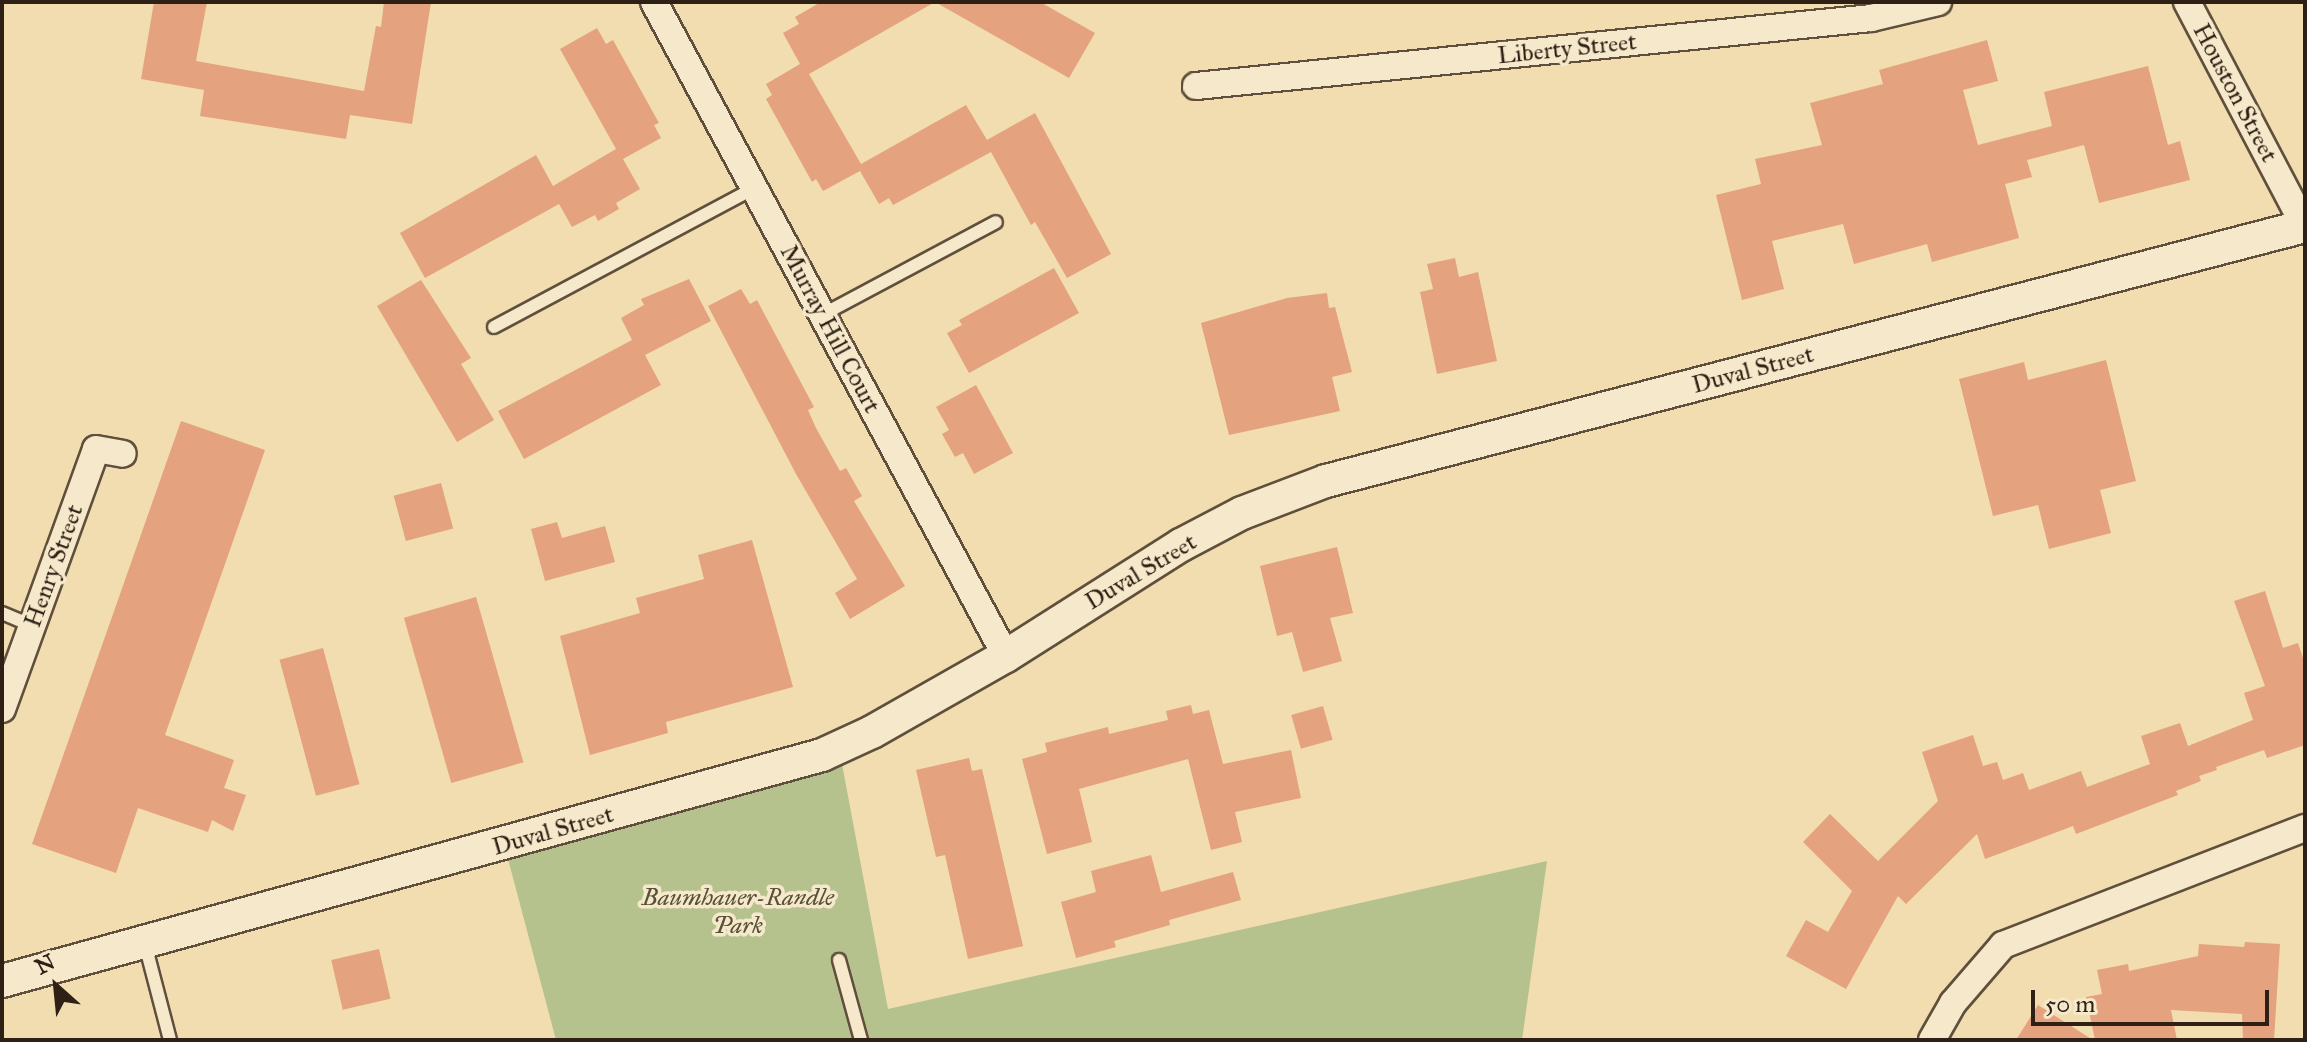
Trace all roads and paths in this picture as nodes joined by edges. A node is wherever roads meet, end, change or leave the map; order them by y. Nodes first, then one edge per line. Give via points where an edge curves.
1 (654, 2) edge
2 (1938, 2) edge
3 (2187, 2) edge
4 (1196, 86) dead end
5 (754, 188) junction
6 (996, 222) dead end
7 (2305, 227) edge
8 (822, 315) junction
9 (494, 327) dead end
10 (123, 454) dead end
11 (2, 613) edge
12 (33, 626) junction
13 (1006, 656) junction
14 (2, 709) edge
15 (2305, 828) edge
16 (145, 944) junction
17 (839, 960) dead end
18 (2, 981) edge
19 (170, 1040) edge
20 (861, 1040) edge
21 (1932, 1040) edge

1 - 5 street, Murray Hill Court
2 - 4 street, Liberty Street via 1871,18
3 - 7 street, Houston Street
5 - 8 street, Murray Hill Court
5 - 9 lane
6 - 8 lane
7 - 13 street, Duval Street via 1326,481 1242,513 1181,545
8 - 13 street, Murray Hill Court
10 - 12 street, Henry Street via 96,449
11 - 12 lane
12 - 14 street, Henry Street
13 - 16 street, Duval Street via 822,755
15 - 21 street via 2003,945 1953,1003
16 - 18 street, Duval Street
16 - 19 lane
17 - 20 lane

